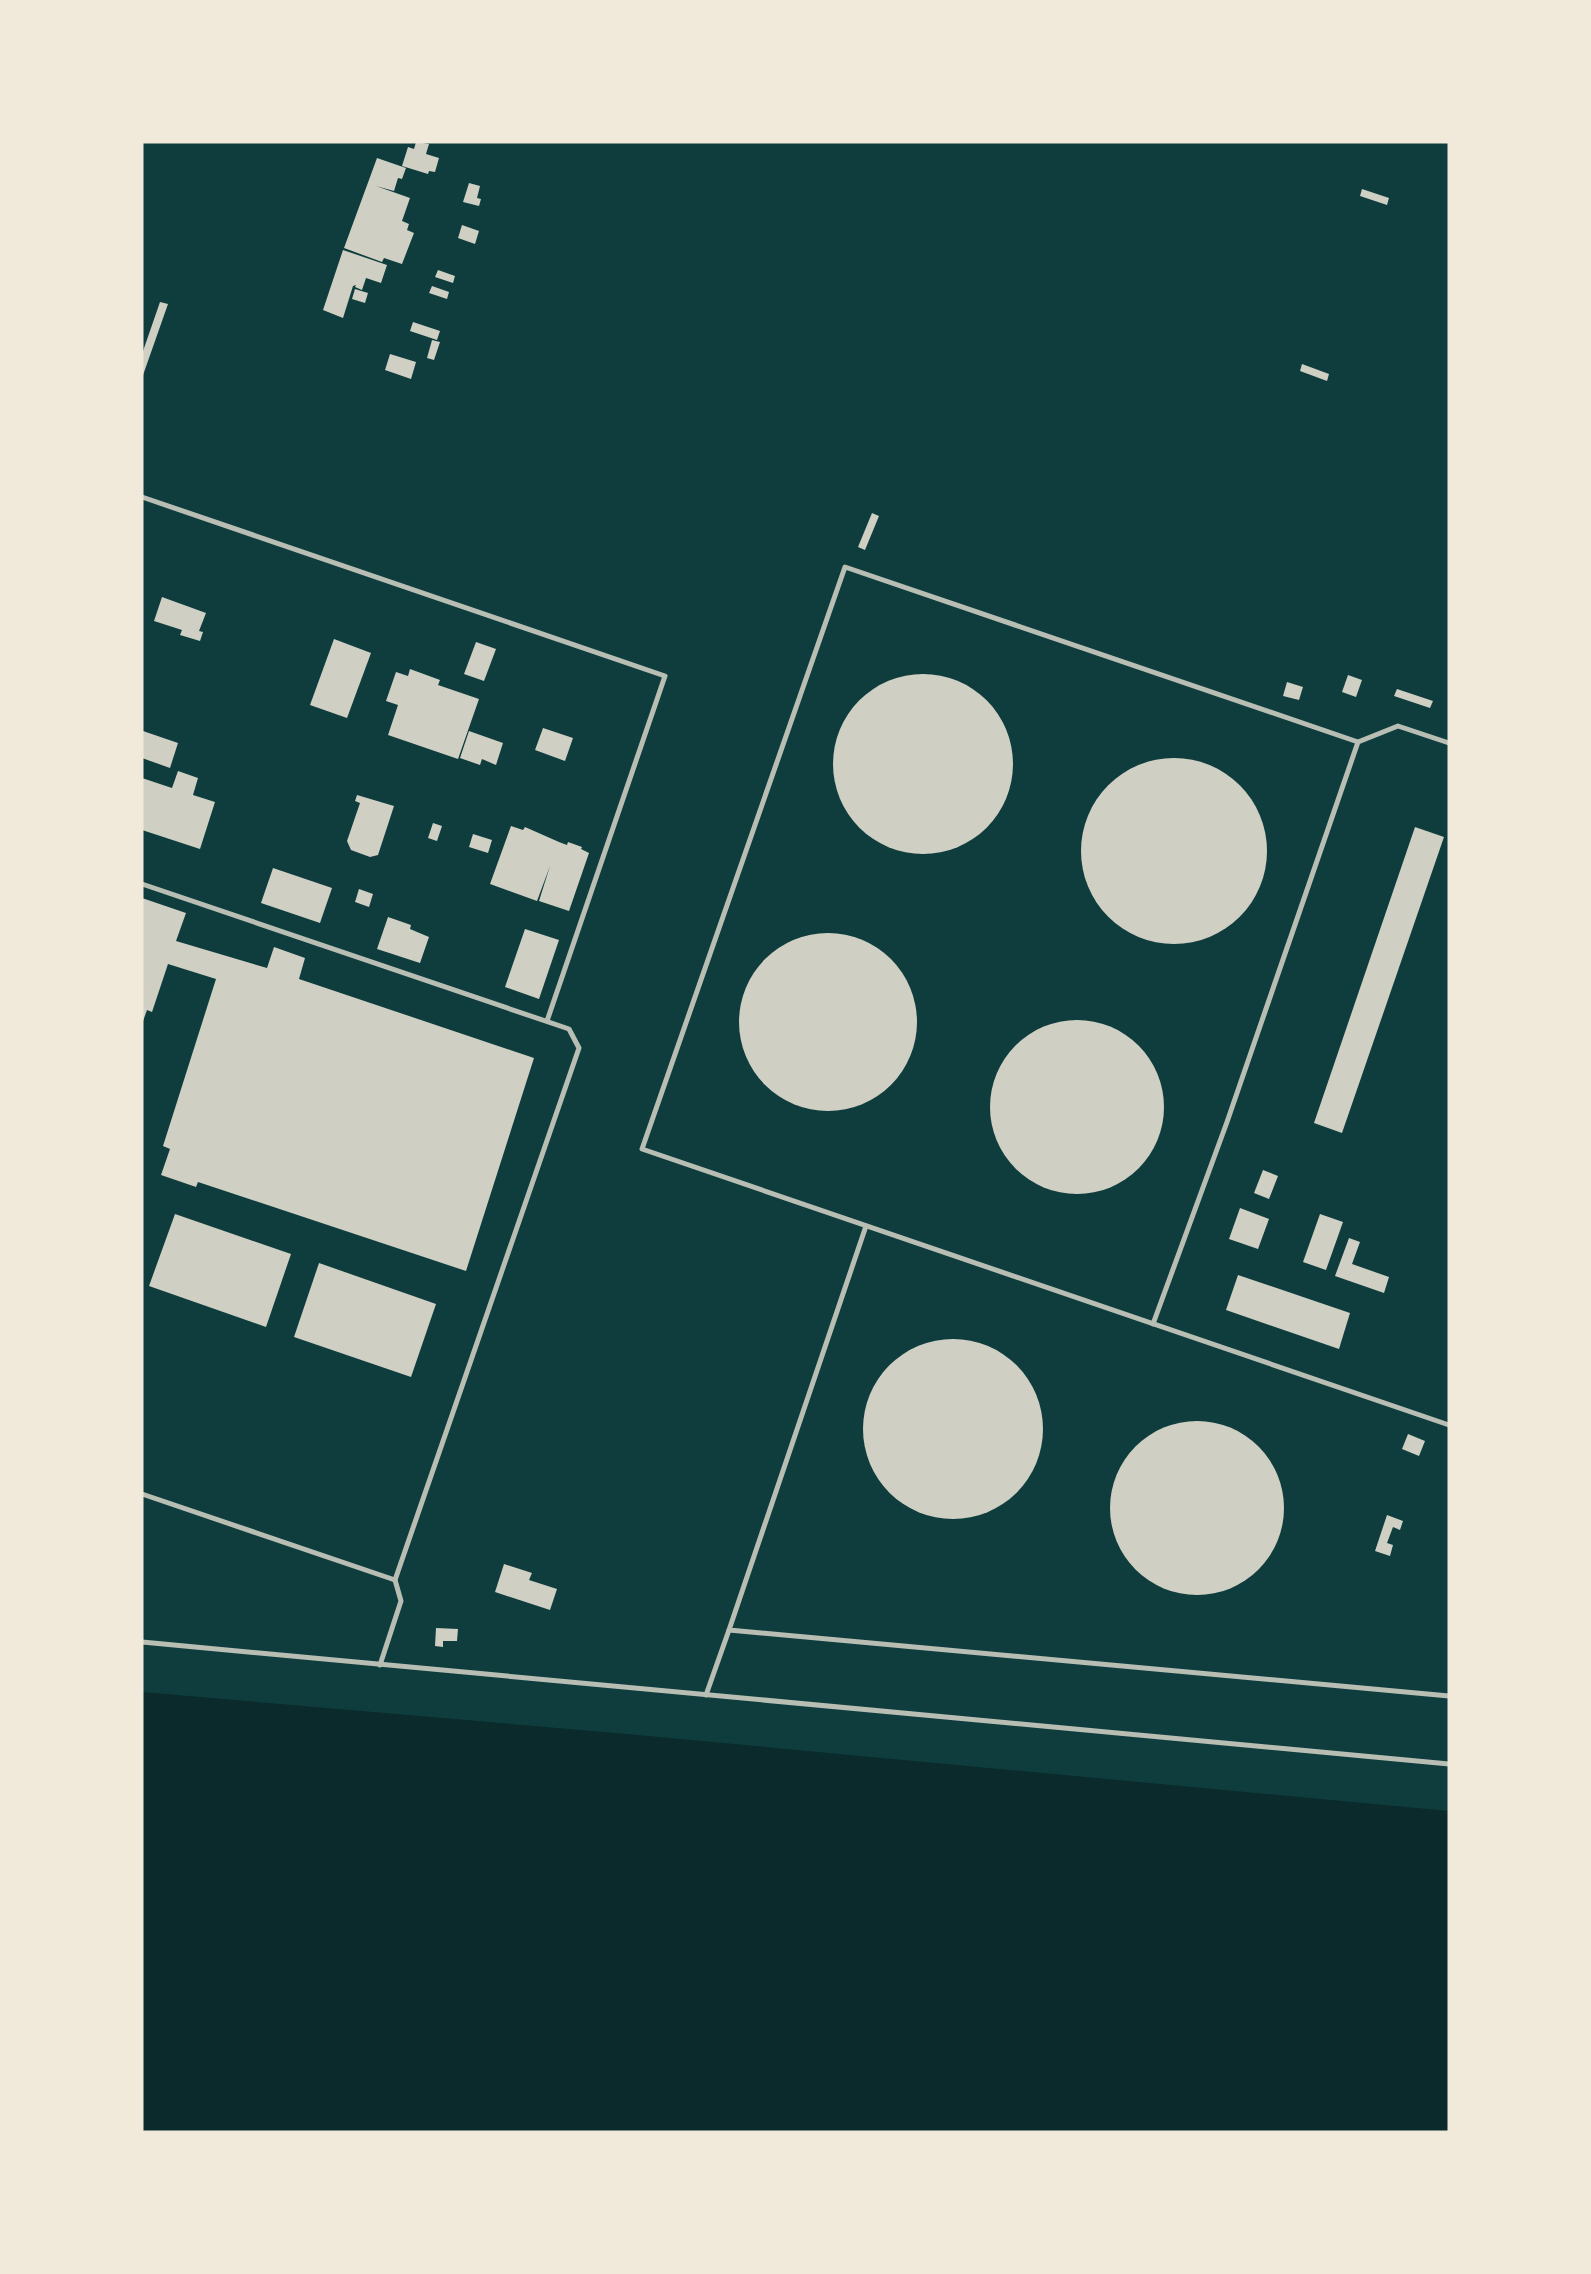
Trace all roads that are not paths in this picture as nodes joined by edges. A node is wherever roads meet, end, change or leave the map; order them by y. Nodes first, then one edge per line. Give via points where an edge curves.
1 (142, 498) edge
2 (1358, 743) junction
3 (1449, 743) edge
4 (142, 884) edge
5 (547, 1021) junction
6 (866, 1226) junction
7 (1153, 1324) junction
8 (1449, 1425) edge
9 (142, 1494) edge
10 (395, 1580) junction
11 (729, 1630) junction
12 (142, 1643) edge
13 (380, 1665) junction
14 (706, 1695) junction
15 (1449, 1696) edge
16 (1449, 1763) edge

1 - 5 lane via 665,676
2 - 3 lane via 1398,726
2 - 6 lane via 845,567 642,1149
2 - 7 lane
4 - 5 lane
5 - 10 lane via 569,1029 579,1048
6 - 7 lane
6 - 11 lane
7 - 8 lane
9 - 10 lane
10 - 13 lane via 401,1601
11 - 14 lane
11 - 15 lane
12 - 13 lane
13 - 14 lane
14 - 16 lane

